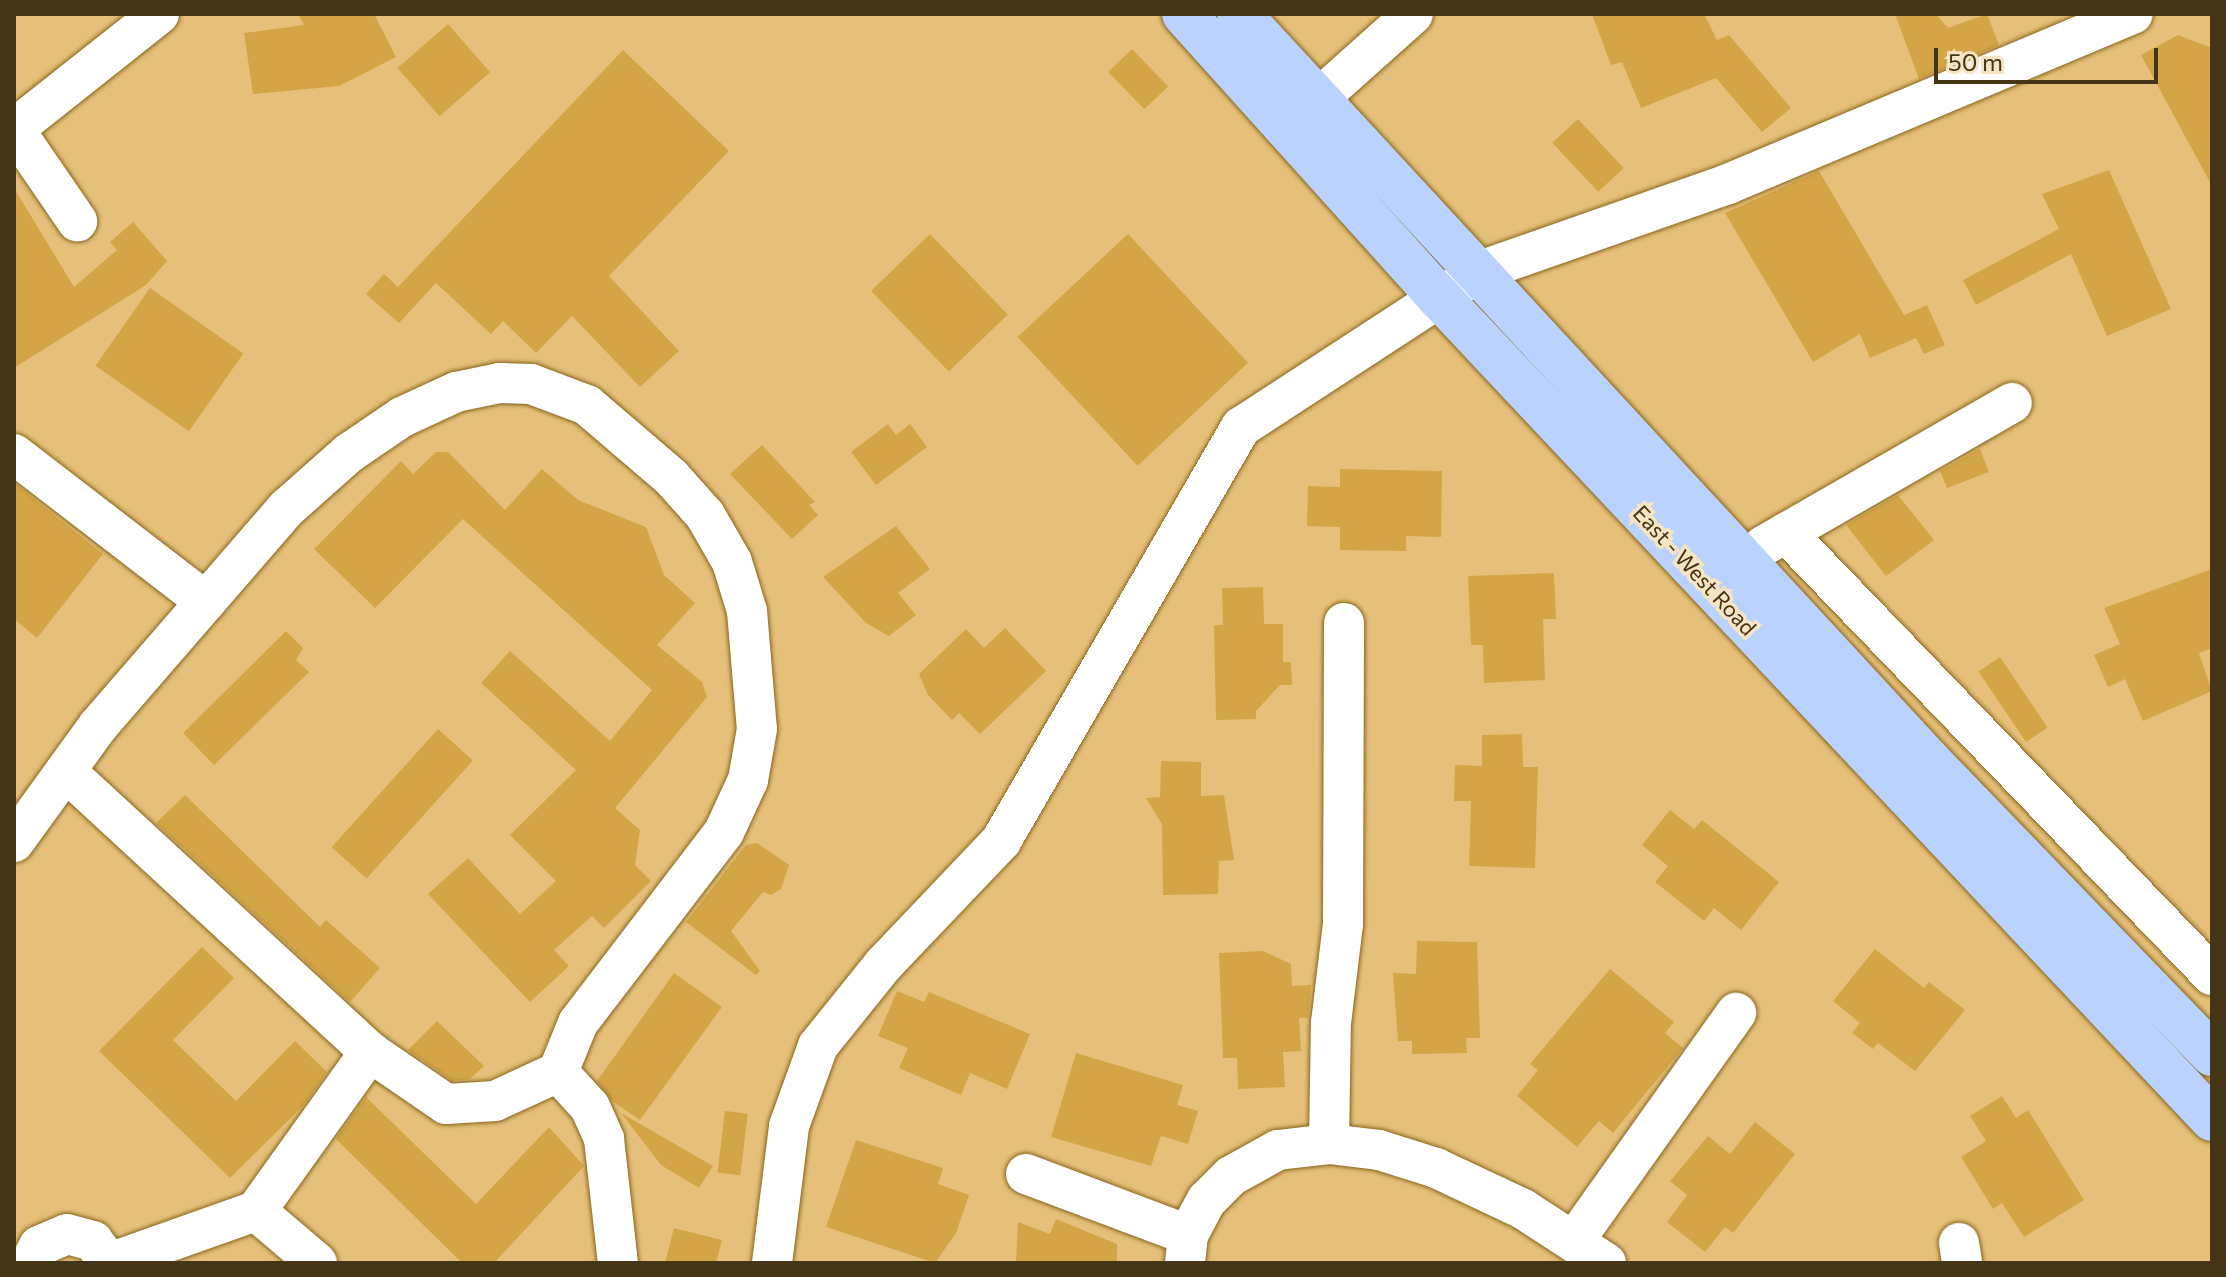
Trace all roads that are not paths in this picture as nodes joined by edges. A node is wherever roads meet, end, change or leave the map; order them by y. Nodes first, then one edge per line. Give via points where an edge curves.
1 (159, 14) edge
2 (1184, 14) edge
3 (1239, 14) edge
4 (1413, 14) edge
5 (2133, 14) edge
6 (1318, 99) junction
7 (14, 129) edge
8 (77, 221) dead end
9 (1480, 271) junction
10 (1440, 298) junction
11 (2012, 403) dead end
12 (14, 454) edge
13 (1786, 533) junction
14 (1743, 558) junction
15 (206, 602) junction
16 (1344, 623) dead end
17 (66, 771) junction
18 (14, 842) edge
19 (2106, 869) junction
20 (2071, 907) junction
21 (2212, 975) edge
22 (1736, 1013) dead end
23 (370, 1052) junction
24 (2212, 1054) edge
25 (558, 1072) junction
26 (2212, 1119) edge
27 (1329, 1144) junction
28 (1026, 1174) dead end
29 (256, 1211) junction
30 (1187, 1249) edge
31 (14, 1251) edge
32 (1590, 1252) edge
33 (30, 1263) edge
34 (109, 1263) edge
35 (317, 1263) edge
36 (618, 1263) edge
37 (772, 1263) edge

1 - 7 street
2 - 10 main road, East - West Road
3 - 6 main road, East - West Road
4 - 6 street
5 - 9 street via 1728,184
6 - 9 main road, East - West Road
7 - 8 street
9 - 10 street
9 - 14 main road, East - West Road
10 - 26 main road, East - West Road
10 - 37 street via 1256,414 1228,443 1001,841 884,964 818,1046 789,1126
11 - 13 street
12 - 15 street
13 - 14 street
13 - 19 street
14 - 20 main road, East - West Road
15 - 17 street
15 - 25 street via 287,508 349,453 402,417 456,392 500,383 531,384 587,405 671,477 705,515 732,562 747,611 757,729 748,780 724,832 578,1023
16 - 27 street via 1343,924 1331,1023
17 - 18 street
17 - 23 street
19 - 20 street
19 - 21 street
20 - 24 main road, East - West Road
22 - 32 street
23 - 25 street via 446,1104 495,1101
23 - 29 street
25 - 36 street via 590,1107 604,1139
27 - 30 street via 1278,1150 1231,1176 1207,1200
27 - 32 street via 1379,1150 1436,1168 1523,1209
28 - 30 street
29 - 34 street
29 - 35 street
31 - 33 street
33 - 34 street via 39,1246 67,1234 93,1241

